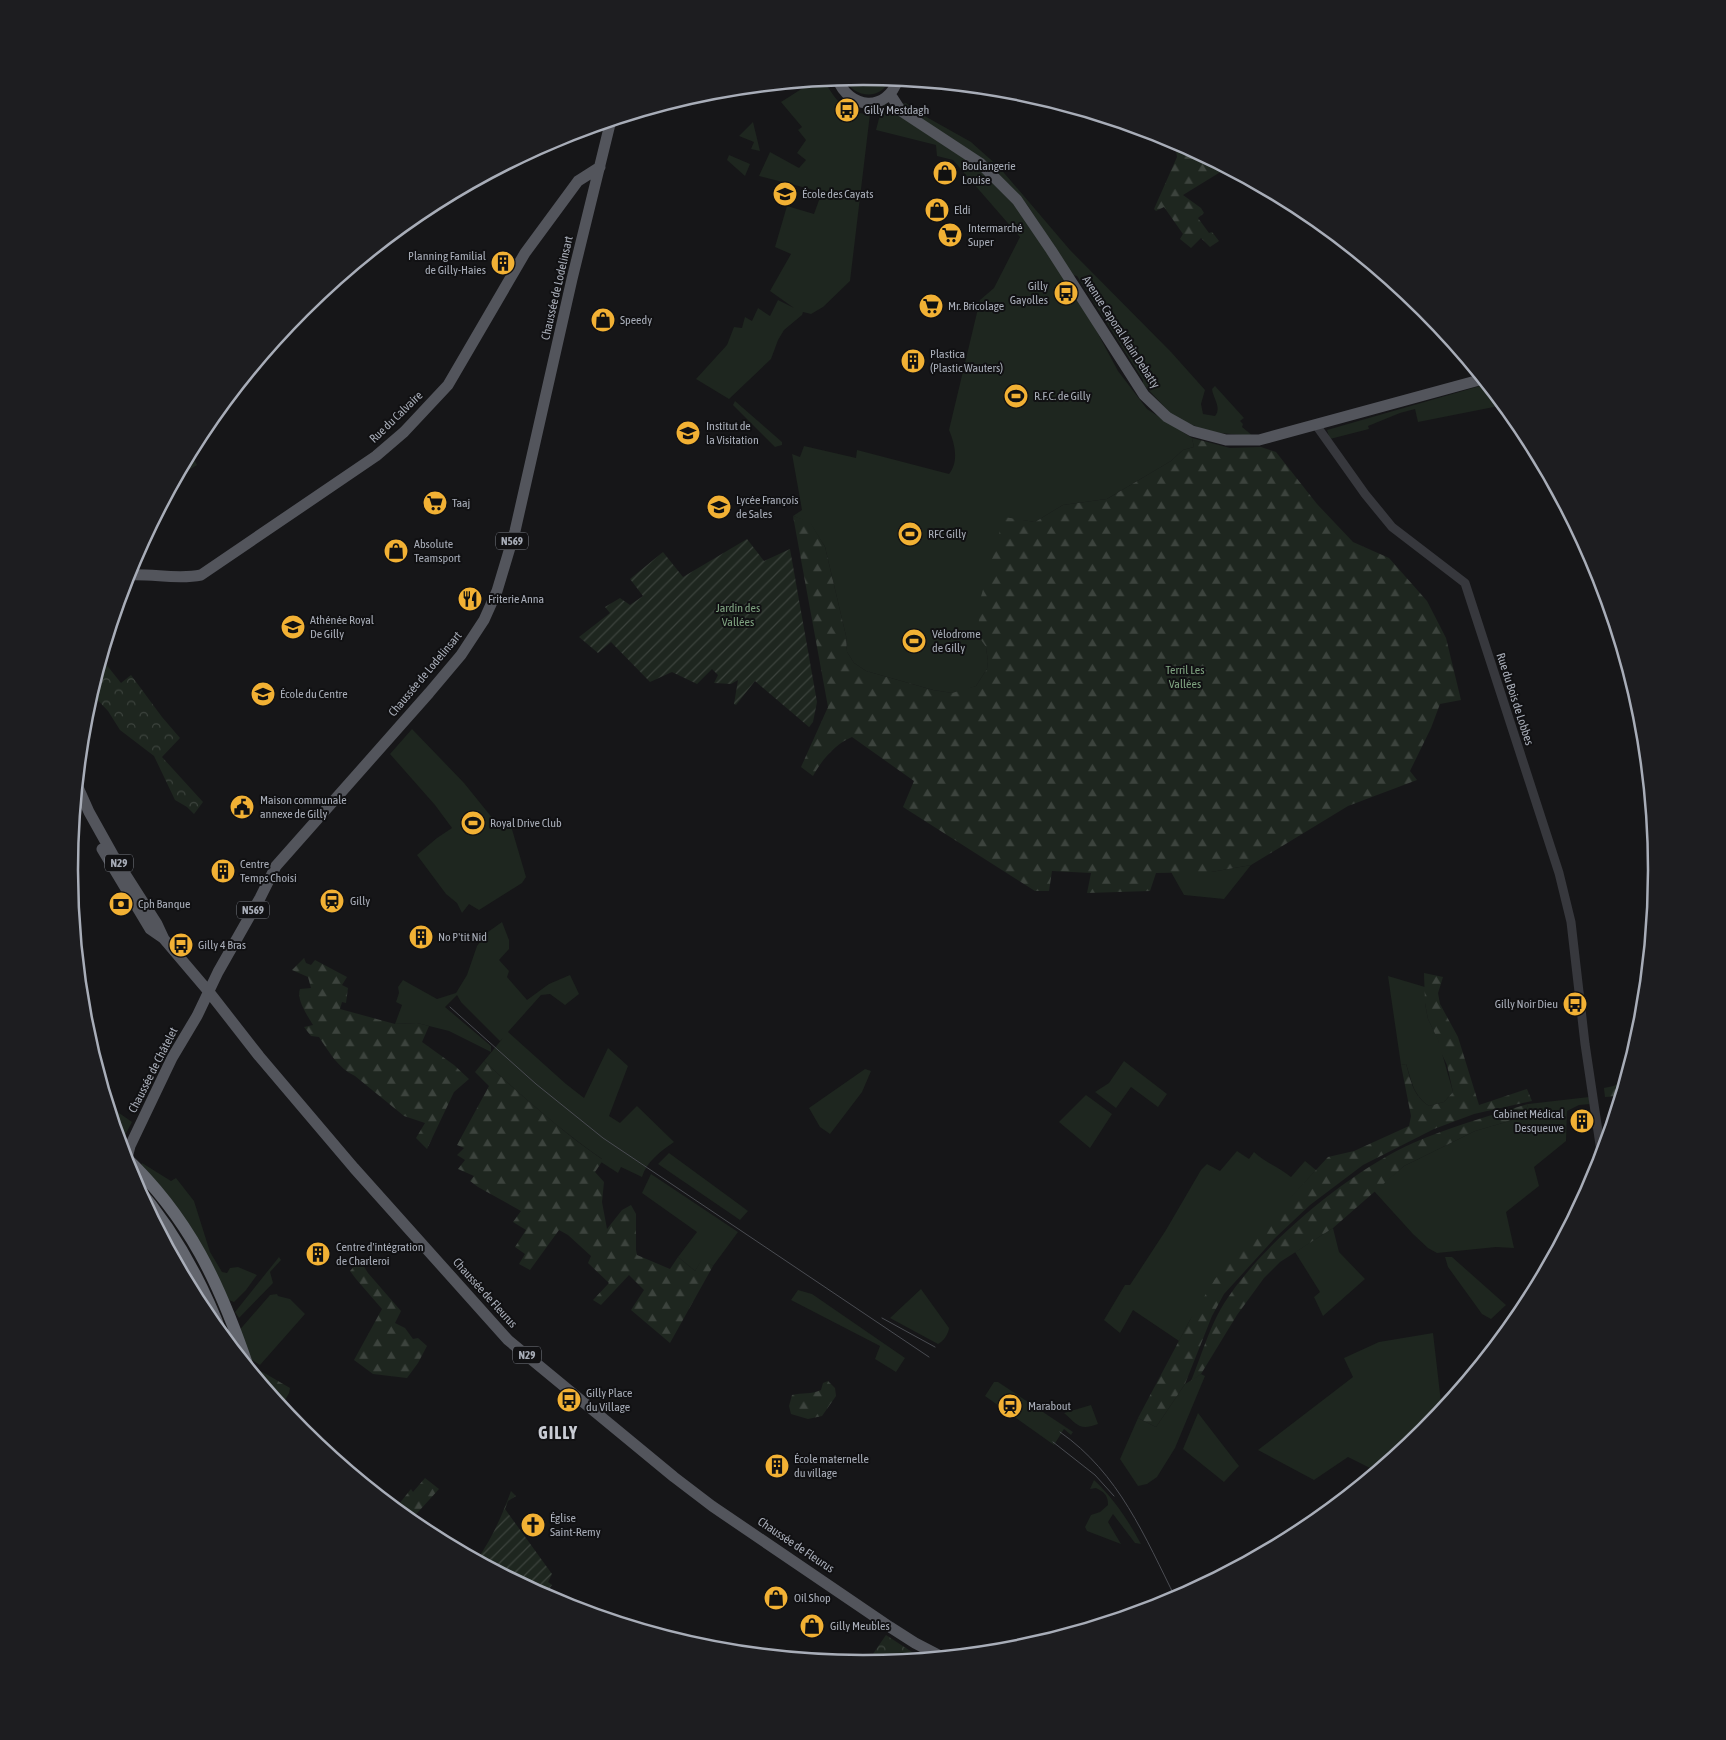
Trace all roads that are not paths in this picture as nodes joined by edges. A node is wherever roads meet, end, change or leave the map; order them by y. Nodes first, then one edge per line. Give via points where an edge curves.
1 (839, 85) edge
2 (896, 86) edge
3 (890, 94) junction
4 (609, 127) edge
5 (600, 167) junction
6 (1477, 381) edge
7 (1316, 425) junction
8 (135, 575) edge
9 (81, 795) edge
10 (80, 809) edge
11 (164, 939) junction
12 (209, 992) junction
13 (1600, 1142) edge
14 (129, 1149) edge
15 (135, 1165) edge
16 (155, 1210) edge
17 (210, 1306) edge
18 (242, 1351) edge
19 (915, 1643) junction
20 (934, 1652) edge
21 (926, 1653) edge

1 - 3 main road via 846,95 864,103 883,100
2 - 3 main road
3 - 7 main road, Avenue Caporal Alain Debatty via 901,111 980,163 1017,200 1144,395 1167,416 1192,431 1226,440 1259,440
4 - 5 main road, Chaussée de Lodelinsart / N569
5 - 8 main road, Rue du Calvaire via 578,180 526,253 448,384 397,438 376,456 201,576
5 - 12 main road, Chaussée de Lodelinsart / N569 via 515,531 484,620 461,655 429,693 276,866
6 - 7 main road, Avenue Caporal Alain Debatty
7 - 13 street, Rue du Bois de Lobbes via 1392,526 1465,583 1559,872 1571,922
9 - 11 main road, N29
10 - 11 main road, N29 via 150,929
11 - 12 main road, N29
12 - 14 main road, Chaussée de Châtelet / N569 via 172,1058
12 - 19 main road, Chaussée de Fleurus / N29 via 354,1168 508,1340 712,1506
15 - 18 highway via 171,1207 208,1265
16 - 17 highway via 183,1250
19 - 20 main road, Chaussée de Fleurus / N29
19 - 21 main road, Chaussée de Fleurus / N29

